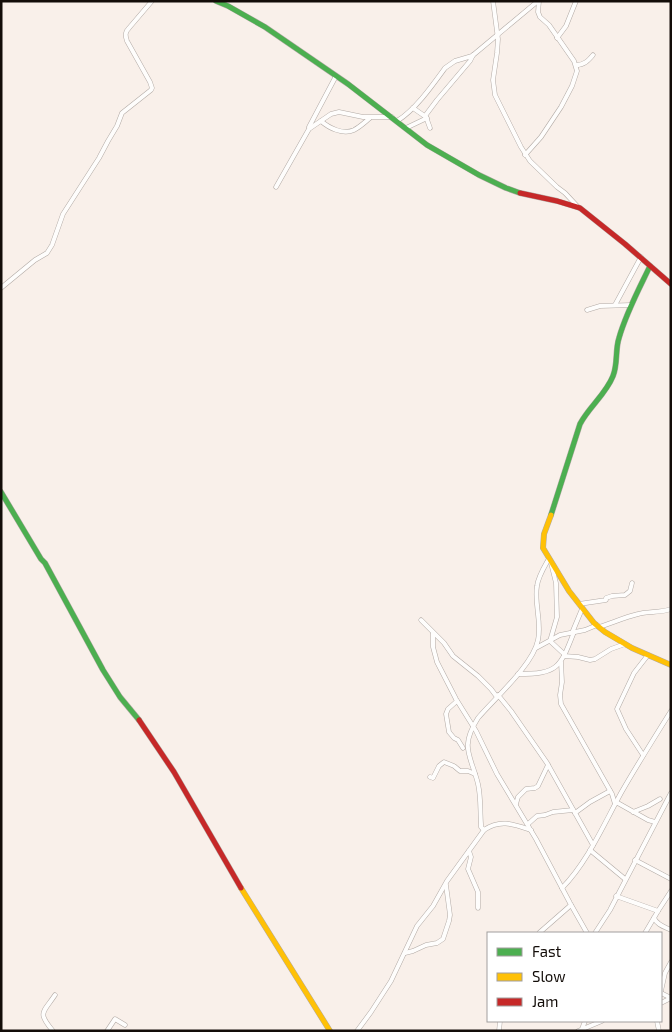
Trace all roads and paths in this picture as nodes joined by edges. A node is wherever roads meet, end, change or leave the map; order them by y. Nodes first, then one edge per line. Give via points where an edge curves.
1 (152, 1) edge
2 (216, 1) edge
3 (493, 1) edge
4 (539, 1) edge
5 (576, 1) edge
6 (497, 34) junction
7 (557, 38) junction
8 (473, 55) junction
9 (593, 55) dead end
10 (576, 65) junction
11 (336, 76) junction
12 (413, 108) junction
13 (382, 109) junction
14 (392, 117) junction
15 (426, 117) junction
16 (370, 118) junction
17 (378, 118) junction
18 (320, 121) junction
19 (397, 121) junction
20 (309, 128) junction
21 (406, 128) junction
22 (430, 128) dead end
23 (525, 155) junction
24 (276, 188) dead end
25 (580, 208) junction
26 (641, 257) junction
27 (650, 266) junction
28 (671, 284) edge
29 (1, 288) edge
30 (615, 305) junction
31 (632, 305) junction
32 (587, 310) dead end
33 (1, 492) edge
34 (550, 559) junction
35 (632, 583) dead end
36 (581, 607) junction
37 (671, 609) edge
38 (422, 620) dead end
39 (598, 626) junction
40 (433, 633) junction
41 (573, 633) junction
42 (550, 640) junction
43 (625, 644) junction
44 (536, 648) junction
45 (648, 655) junction
46 (564, 656) junction
47 (561, 662) junction
48 (671, 665) edge
49 (518, 674) junction
50 (498, 696) junction
51 (457, 701) junction
52 (670, 713) edge
53 (473, 726) junction
54 (463, 748) dead end
55 (643, 755) junction
56 (548, 765) junction
57 (475, 774) junction
58 (430, 777) dead end
59 (610, 791) junction
60 (671, 793) edge
61 (660, 798) dead end
62 (616, 803) junction
63 (516, 804) junction
64 (574, 812) junction
65 (633, 812) junction
66 (656, 822) junction
67 (528, 824) junction
68 (484, 830) junction
69 (531, 830) junction
70 (593, 845) junction
71 (590, 850) junction
72 (469, 852) junction
73 (635, 860) junction
74 (625, 879) junction
75 (671, 879) edge
76 (446, 882) junction
77 (562, 888) junction
78 (671, 891) edge
79 (616, 896) junction
80 (571, 905) junction
81 (478, 908) dead end
82 (658, 911) junction
83 (654, 918) junction
84 (670, 929) edge
85 (647, 931) edge
86 (540, 932) edge
87 (586, 932) edge
88 (596, 932) edge
89 (405, 953) junction
90 (671, 962) edge
91 (662, 987) edge
92 (55, 995) dead end
93 (600, 1022) edge
94 (125, 1025) dead end
95 (590, 1026) junction
96 (580, 1030) edge
97 (53, 1031) edge
98 (107, 1031) edge
99 (330, 1031) edge
100 (357, 1031) edge
101 (592, 1031) edge

1 - 29 street via 125,36 150,82 151,90 122,113 99,158 63,214 48,252
2 - 11 street via 265,27
3 - 6 street
4 - 6 street
4 - 7 street via 540,17
5 - 7 street
6 - 8 street
6 - 23 street via 493,73 495,95
7 - 10 street
8 - 12 street via 445,68
8 - 15 street
9 - 10 street via 584,64
10 - 23 street via 575,81 561,108
11 - 13 street
11 - 20 street
12 - 15 street
12 - 19 street
13 - 14 street
13 - 17 street
14 - 17 street
14 - 19 street
15 - 21 street
15 - 22 street
16 - 17 street
16 - 18 street via 339,112
16 - 18 street via 351,131 330,128
18 - 20 street
19 - 21 street
20 - 24 street
21 - 25 street via 427,145 495,183
23 - 25 street
25 - 26 street
26 - 27 street
26 - 30 street
27 - 28 street
27 - 31 street
30 - 31 street
30 - 32 street
31 - 34 street via 618,343 611,381 583,416 544,534 543,546
33 - 99 street via 45,563 103,670 174,772 249,902
34 - 36 street
34 - 42 street via 556,583 556,617
34 - 44 street via 537,583 539,637
35 - 36 street via 626,595 612,596
36 - 39 street
36 - 41 street
37 - 39 street via 633,615
38 - 40 street
39 - 41 street
39 - 43 street
40 - 50 street via 453,656
40 - 51 street via 437,662
41 - 42 street
41 - 46 street
42 - 44 street
42 - 46 street
43 - 45 street
43 - 46 street via 595,660
44 - 49 street
45 - 48 street
45 - 55 street via 634,673 617,709
46 - 47 street
47 - 49 street via 547,672
47 - 59 street via 561,704
49 - 50 street
50 - 53 street
50 - 56 street
51 - 53 street
51 - 54 street via 446,714 449,732
52 - 55 street
53 - 57 street via 467,748
53 - 63 street
55 - 62 street
56 - 63 street via 540,784 526,789
56 - 64 street
57 - 58 street via 460,771 444,762 433,778
57 - 68 street
59 - 62 street
59 - 64 street
60 - 66 street
61 - 65 street
62 - 65 street
62 - 70 street
63 - 67 street
64 - 67 street via 537,816
64 - 70 street
65 - 66 street
66 - 73 street
67 - 69 street
68 - 69 street via 493,824
68 - 72 street
69 - 77 street
70 - 71 street
71 - 74 street
71 - 77 street
72 - 76 street
72 - 81 street via 468,869 478,892
73 - 74 street
73 - 75 street
74 - 79 street
76 - 89 street via 417,926
76 - 89 street via 450,916 443,939
77 - 80 street
78 - 82 street
79 - 82 street
79 - 88 street
80 - 86 street
80 - 87 street
82 - 83 street
83 - 84 street
83 - 85 street
89 - 100 street via 392,982
90 - 91 street
92 - 97 street via 43,1014 44,1021
93 - 95 street
94 - 98 street via 115,1019
95 - 96 street
95 - 101 street

